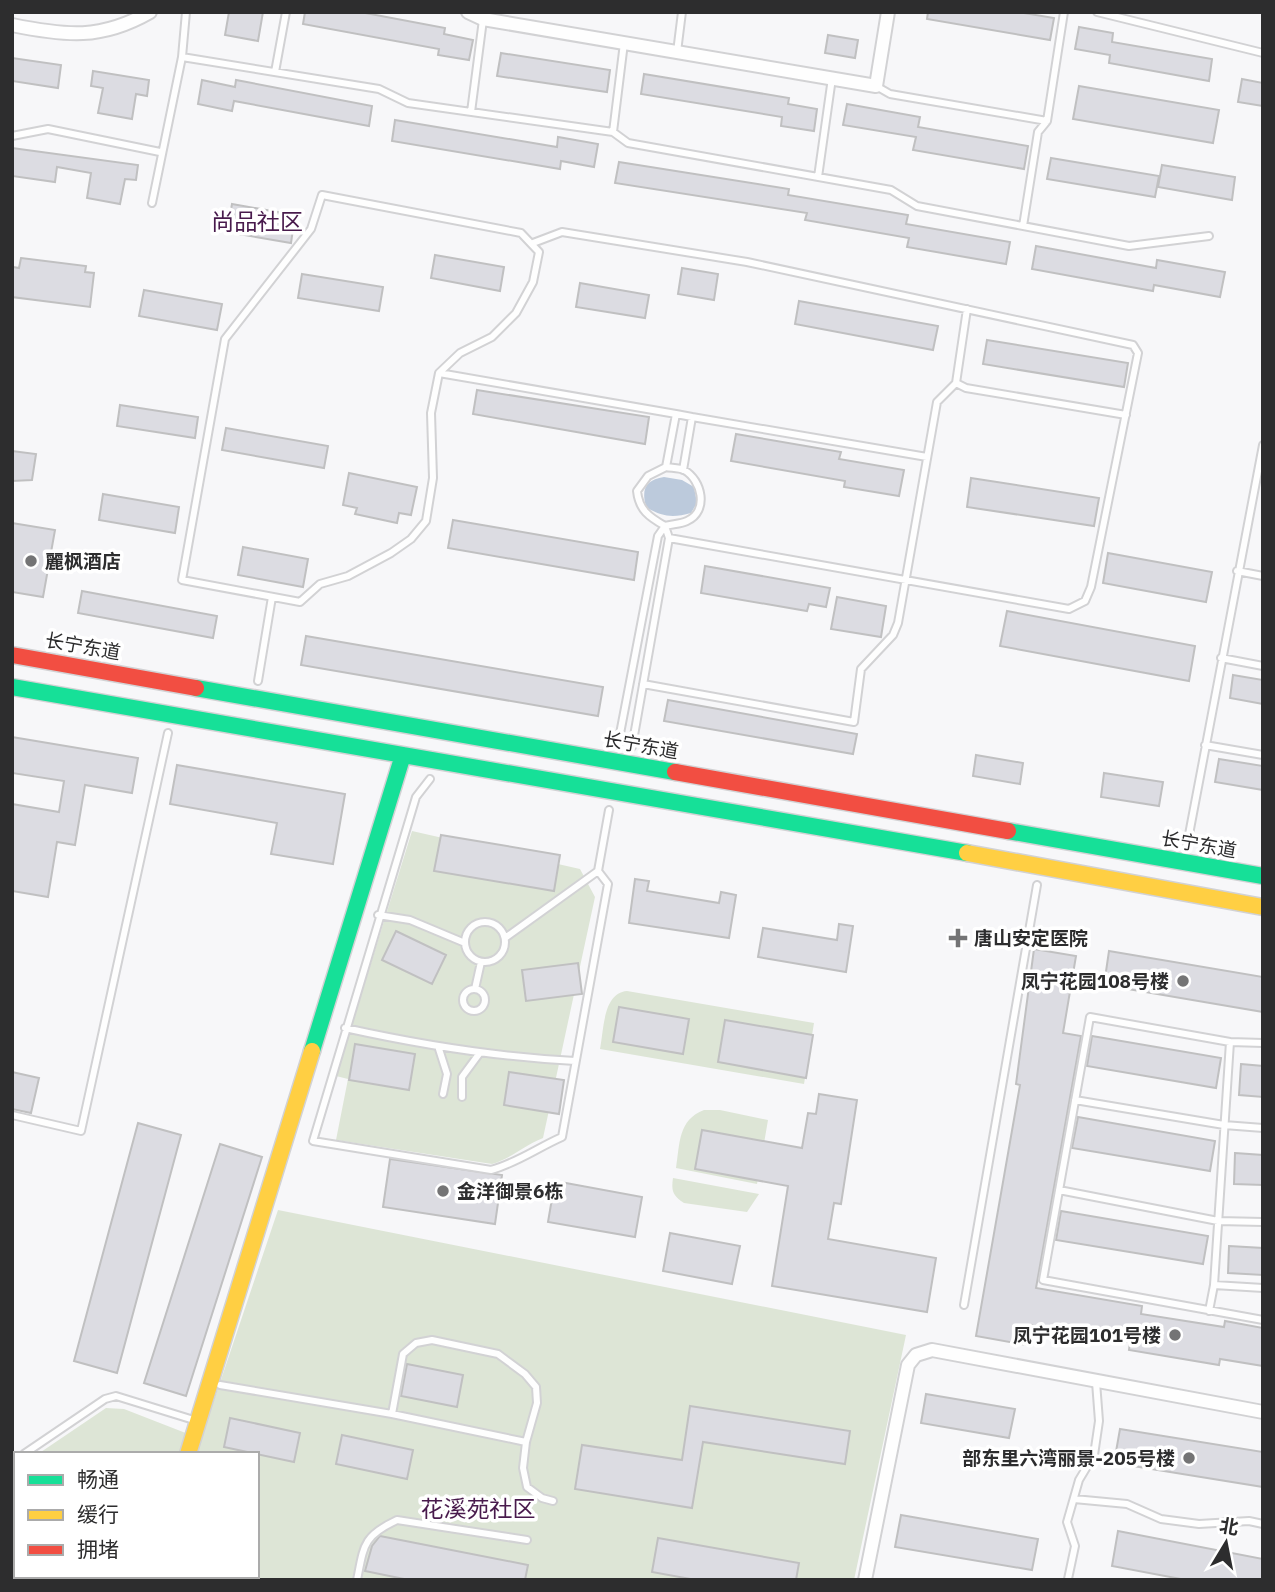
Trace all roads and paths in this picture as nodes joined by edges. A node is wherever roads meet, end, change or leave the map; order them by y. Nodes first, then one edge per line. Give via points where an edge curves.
1 (150, 12) edge
2 (186, 12) edge
3 (286, 12) edge
4 (468, 12) edge
5 (682, 12) edge
6 (888, 12) edge
7 (1064, 12) edge
8 (1097, 12) edge
9 (484, 15) edge
10 (12, 25) edge
11 (624, 43) junction
12 (677, 52) junction
13 (1263, 53) edge
14 (182, 57) junction
15 (275, 72) junction
16 (832, 78) junction
17 (877, 86) junction
18 (471, 112) junction
19 (1046, 121) junction
20 (613, 132) junction
21 (12, 136) edge
22 (160, 152) junction
23 (818, 177) junction
24 (152, 203) dead end
25 (1023, 226) junction
26 (1209, 236) dead end
27 (533, 243) junction
28 (967, 309) junction
29 (439, 373) junction
30 (956, 383) junction
31 (676, 414) junction
32 (1126, 415) junction
33 (692, 417) junction
34 (1263, 445) edge
35 (927, 457) junction
36 (666, 467) junction
37 (683, 470) junction
38 (1254, 491) junction
39 (1263, 492) edge
40 (665, 526) junction
41 (669, 538) junction
42 (1237, 571) junction
43 (1263, 576) edge
44 (905, 580) junction
45 (272, 597) junction
46 (12, 655) edge
47 (1221, 658) junction
48 (1263, 666) edge
49 (258, 681) dead end
50 (643, 684) junction
51 (12, 687) edge
52 (167, 733) dead end
53 (618, 744) dead end
54 (1205, 744) junction
55 (632, 747) dead end
56 (403, 755) junction
57 (1263, 755) edge
58 (430, 779) dead end
59 (609, 810) dead end
60 (1187, 845) dead end
61 (598, 871) junction
62 (1263, 876) edge
63 (1037, 885) dead end
64 (1263, 907) edge
65 (379, 915) junction
66 (505, 938) junction
67 (466, 943) junction
68 (481, 962) junction
69 (475, 989) dead end
70 (345, 1028) junction
71 (1230, 1042) junction
72 (1263, 1043) edge
73 (439, 1049) junction
74 (479, 1054) junction
75 (575, 1061) junction
76 (443, 1094) dead end
77 (462, 1097) dead end
78 (1075, 1100) junction
79 (12, 1115) edge
80 (1224, 1125) junction
81 (1263, 1128) edge
82 (1059, 1190) junction
83 (1218, 1221) junction
84 (1263, 1222) edge
85 (1214, 1285) junction
86 (1263, 1288) edge
87 (964, 1305) dead end
88 (1209, 1311) junction
89 (1263, 1320) edge
90 (1096, 1382) junction
91 (220, 1385) dead end
92 (1263, 1412) edge
93 (392, 1414) junction
94 (197, 1421) junction
95 (526, 1442) junction
96 (27, 1452) edge
97 (189, 1452) edge
98 (1074, 1499) junction
99 (552, 1501) dead end
100 (1263, 1524) edge
101 (527, 1540) dead end
102 (1068, 1579) edge
103 (357, 1580) edge
104 (865, 1580) edge

1 - 10 street via 96,34 57,34
2 - 14 lane
3 - 15 lane
4 - 9 street
5 - 12 lane
6 - 17 street
7 - 19 lane
8 - 13 lane
9 - 11 street
9 - 18 lane
11 - 12 street
11 - 20 lane
12 - 16 street
14 - 15 lane
14 - 22 lane
15 - 18 lane via 379,89 408,103
16 - 17 street
16 - 23 lane
17 - 19 lane via 890,94
18 - 20 lane
19 - 25 lane via 1038,132
20 - 23 lane via 628,143
21 - 22 lane via 48,128
22 - 24 lane
23 - 25 lane via 891,190 916,206
25 - 26 lane via 1129,246
27 - 28 lane via 562,232 747,262
27 - 29 lane via 539,252 533,282 516,313 492,337 460,353
27 - 45 lane via 521,233 322,195 311,229 225,339 182,580
28 - 30 lane
28 - 32 lane via 1133,345 1138,353
29 - 31 lane
29 - 45 lane via 431,413 433,478 426,521 391,553 348,576 320,584 300,602
30 - 32 lane
30 - 35 lane via 937,402
31 - 33 lane
31 - 36 lane
32 - 44 lane via 1085,601 1069,609
33 - 35 lane
33 - 37 lane
34 - 38 lane
35 - 44 lane
36 - 37 lane
36 - 40 lane via 648,476 637,491 647,516
37 - 40 lane via 697,484 702,498 699,512 687,522
38 - 39 lane
38 - 42 lane
40 - 41 lane
40 - 53 lane via 658,536
41 - 44 lane
41 - 50 lane
42 - 43 lane
42 - 47 lane
44 - 50 lane via 893,635 861,669 854,722
45 - 49 lane
46 - 62 main road, 长宁东道
47 - 48 lane
47 - 54 lane
50 - 55 lane
51 - 56 main road
52 - 79 lane via 81,1131
54 - 57 lane
54 - 60 lane
56 - 64 main road
56 - 94 main road
58 - 65 lane via 416,797
59 - 61 lane
61 - 66 lane
61 - 75 lane via 608,884
63 - 87 lane
65 - 67 lane via 410,920
65 - 70 lane
66 - 67 lane via 498,927 486,922 469,931
66 - 68 lane via 499,957
67 - 68 lane via 470,955
68 - 69 lane
70 - 73 lane
70 - 75 lane via 313,1141 491,1170 517,1163 562,1136
71 - 72 lane
71 - 78 lane via 1090,1017
71 - 80 lane
73 - 74 lane
73 - 76 lane via 447,1074
74 - 75 lane
74 - 77 lane via 462,1077
78 - 80 lane
78 - 82 lane
80 - 81 lane
80 - 83 lane
82 - 83 lane
82 - 88 lane via 1043,1280
83 - 84 lane
83 - 85 lane
85 - 86 lane
85 - 88 lane
88 - 89 lane
90 - 92 street
90 - 98 lane via 1099,1421 1094,1455
90 - 104 street via 932,1350 916,1355 908,1365
91 - 93 lane
93 - 95 lane
93 - 95 lane via 403,1354 416,1343 432,1340 498,1354 525,1374 536,1387 537,1403
94 - 96 lane via 116,1396
94 - 97 main road
95 - 99 lane via 523,1468 527,1488
98 - 100 lane via 1127,1504 1161,1519
98 - 102 lane via 1068,1522 1075,1546
101 - 103 lane via 397,1520 364,1542

